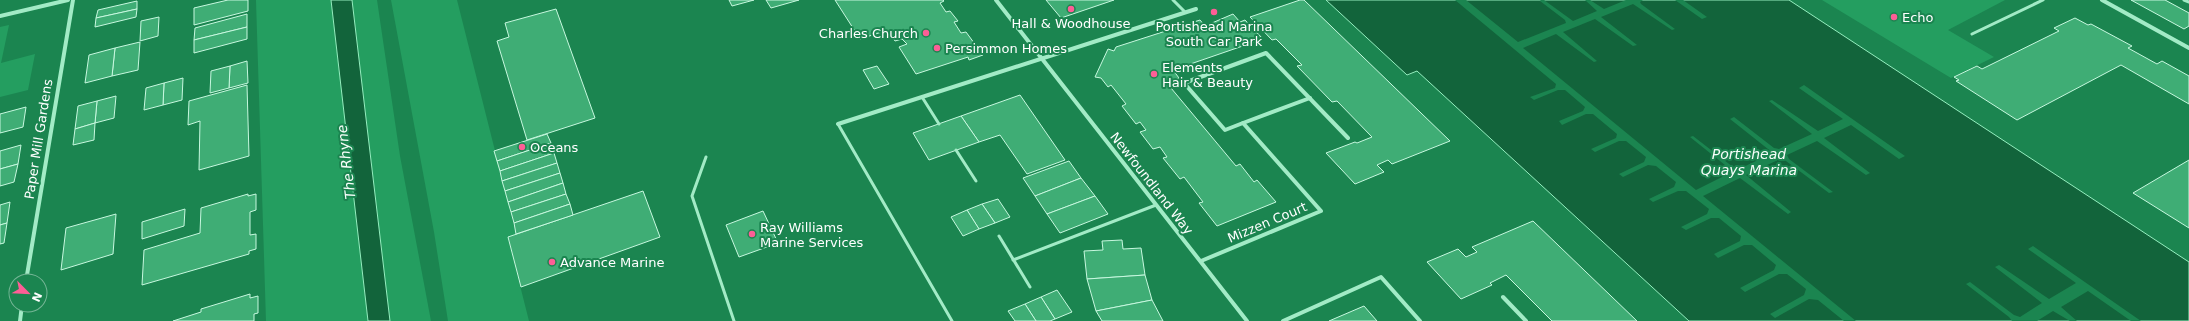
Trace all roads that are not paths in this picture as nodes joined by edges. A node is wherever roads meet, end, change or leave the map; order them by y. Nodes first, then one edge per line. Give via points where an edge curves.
1 (68, 0) edge
2 (73, 0) edge
3 (996, 0) edge
4 (1173, 0) edge
5 (2043, 0) edge
6 (2102, 0) edge
7 (2184, 0) edge
8 (2189, 2) edge
9 (1196, 8) dead end
10 (1185, 12) junction
11 (0, 16) edge
12 (1972, 34) dead end
13 (2189, 48) edge
14 (1042, 58) junction
15 (922, 97) junction
16 (1310, 98) junction
17 (1243, 123) junction
18 (838, 124) joint
19 (939, 124) dead end
20 (1348, 138) dead end
21 (956, 150) dead end
22 (706, 157) dead end
23 (976, 181) dead end
24 (1156, 205) junction
25 (999, 236) dead end
26 (1013, 260) junction
27 (1201, 262) junction
28 (27, 273) edge
29 (1030, 287) dead end
30 (1503, 297) dead end
31 (734, 321) edge
32 (952, 321) edge
33 (1247, 321) edge
34 (1283, 321) edge
35 (1420, 321) edge
36 (1526, 321) edge

1 - 11 street
2 - 28 street, Paper Mill Gardens
3 - 14 street, Newfoundland Way
4 - 10 lane
5 - 12 lane
6 - 13 street
7 - 8 lane
9 - 10 street
10 - 14 street
14 - 15 street
14 - 24 street, Newfoundland Way
15 - 18 street
15 - 19 lane
16 - 17 street
16 - 17 street via 1266,53 1184,82 1225,130
16 - 20 street
17 - 27 street, Mizzen Court via 1321,211
18 - 32 lane
21 - 23 lane
22 - 31 lane via 692,196
24 - 26 lane
24 - 27 street, Newfoundland Way
25 - 26 lane
26 - 29 lane
27 - 33 street, Newfoundland Way
30 - 36 street
34 - 35 street via 1380,277

